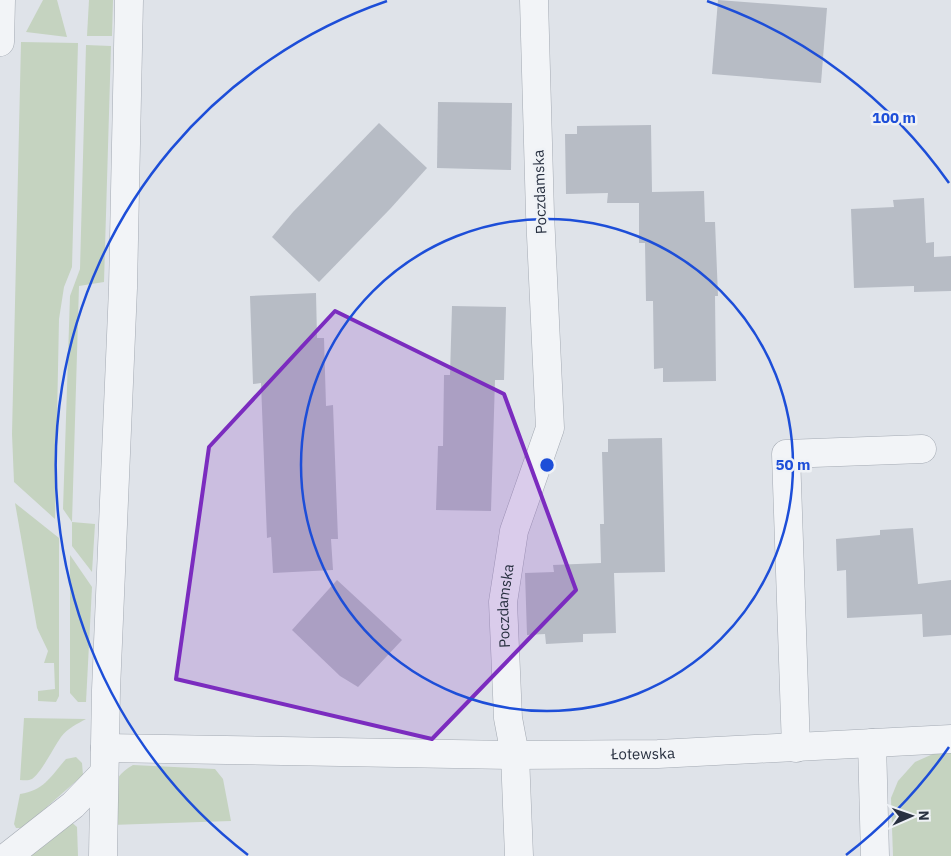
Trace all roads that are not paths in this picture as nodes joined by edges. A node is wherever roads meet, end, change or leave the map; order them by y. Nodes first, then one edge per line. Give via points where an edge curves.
1 (1, 0) edge
2 (129, 0) edge
3 (534, 0) edge
4 (0, 42) edge
5 (922, 449) dead end
6 (951, 739) edge
7 (872, 743) junction
8 (796, 748) junction
9 (515, 755) junction
10 (104, 760) junction
11 (8, 856) edge
12 (103, 856) edge
13 (519, 856) edge
14 (875, 856) edge

1 - 4 street
2 - 10 street via 123,288
3 - 9 street, Poczdamska via 550,428 514,531 503,602 508,718
5 - 8 street via 786,454
6 - 7 street, Łotewska
7 - 8 street, Łotewska
7 - 14 street
8 - 9 street, Łotewska via 658,754
9 - 10 street
9 - 13 street
10 - 11 street via 74,805
10 - 12 street

